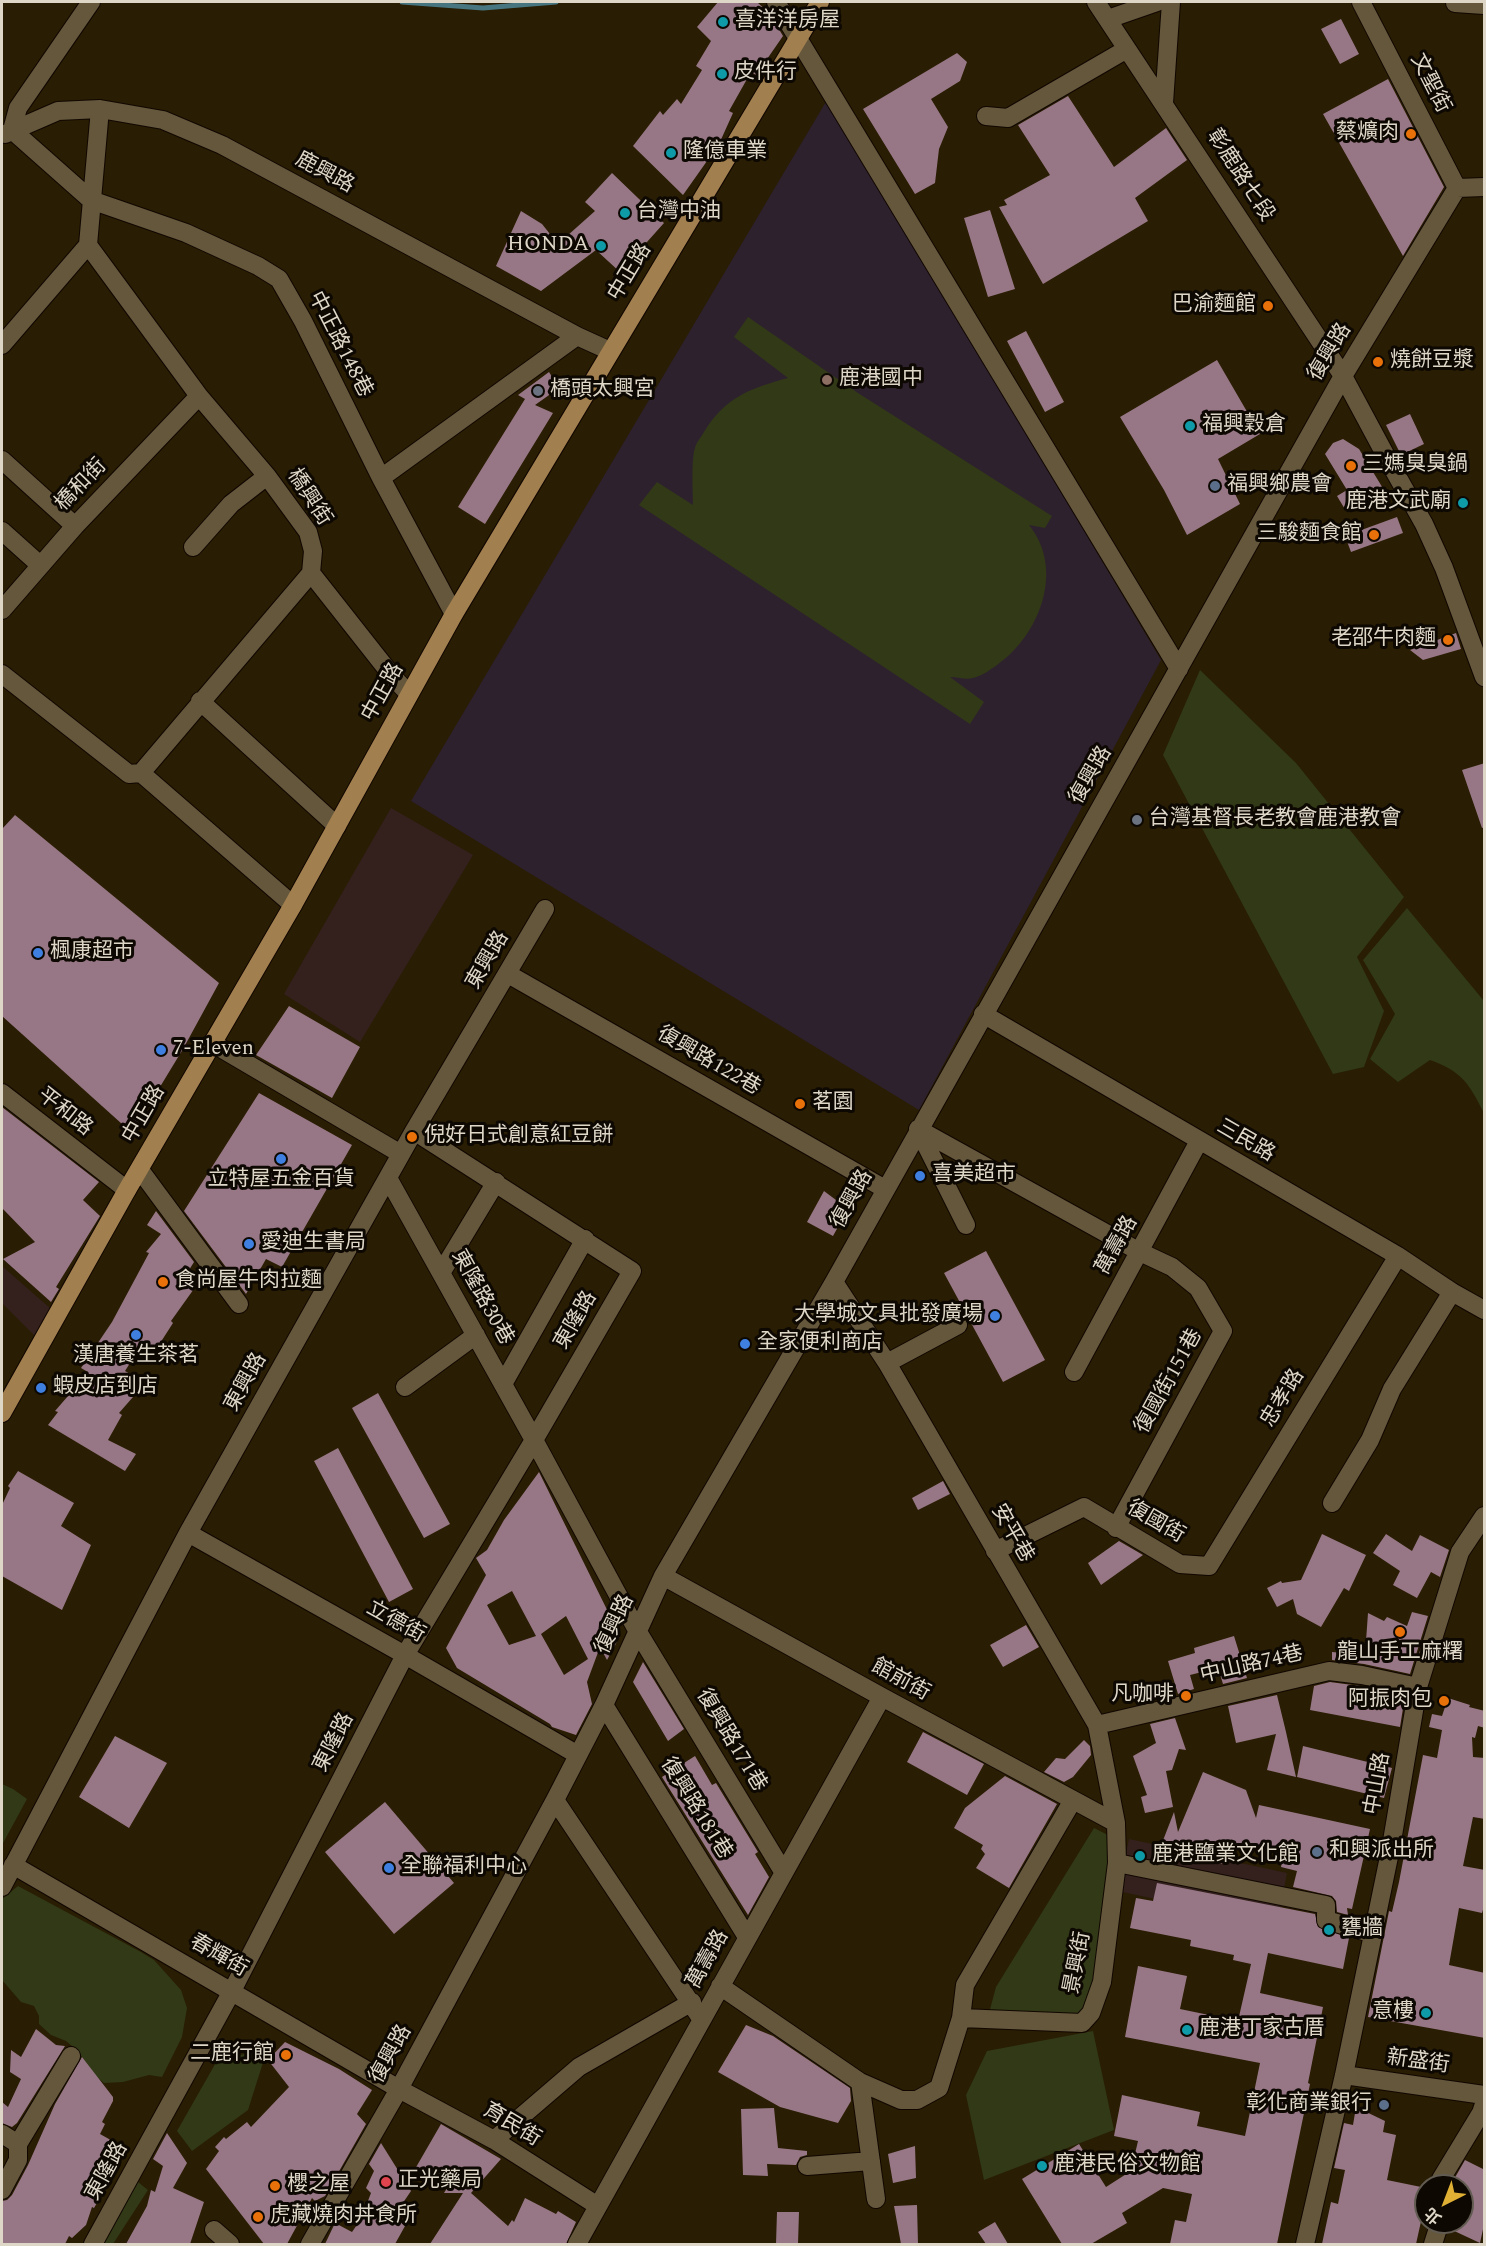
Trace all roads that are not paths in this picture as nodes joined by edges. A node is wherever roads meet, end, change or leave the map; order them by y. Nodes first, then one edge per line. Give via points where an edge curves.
1 (91, 2) edge
2 (776, 2) edge
3 (820, 2) edge
4 (1096, 2) edge
5 (1156, 2) edge
6 (1171, 2) edge
7 (1361, 2) edge
8 (1455, 3) dead end
9 (1485, 5) edge
10 (1108, 19) junction
11 (798, 38) junction
12 (1127, 48) junction
13 (1164, 103) junction
14 (100, 109) junction
15 (986, 116) dead end
16 (7, 133) edge
17 (1485, 187) edge
18 (1457, 188) junction
19 (91, 200) junction
20 (88, 245) junction
21 (577, 336) junction
22 (2, 345) edge
23 (610, 351) junction
24 (1343, 376) junction
25 (199, 396) junction
26 (2, 460) edge
27 (267, 476) junction
28 (381, 478) junction
29 (75, 526) junction
30 (2, 531) edge
31 (193, 547) dead end
32 (40, 565) junction
33 (311, 573) junction
34 (2, 610) edge
35 (454, 614) junction
36 (1179, 669) junction
37 (2, 674) edge
38 (1485, 677) edge
39 (409, 694) junction
40 (200, 701) junction
41 (141, 773) junction
42 (337, 826) junction
43 (293, 905) junction
44 (545, 909) dead end
45 (508, 974) junction
46 (983, 1014) junction
47 (212, 1043) junction
48 (2, 1093) edge
49 (918, 1129) junction
50 (414, 1131) junction
51 (1199, 1141) junction
52 (401, 1154) junction
53 (140, 1170) junction
54 (388, 1178) junction
55 (496, 1182) junction
56 (885, 1189) junction
57 (127, 1190) junction
58 (966, 1225) dead end
59 (585, 1239) junction
60 (1140, 1252) junction
61 (1398, 1256) junction
62 (441, 1273) junction
63 (834, 1282) junction
64 (1452, 1292) junction
65 (239, 1304) dead end
66 (1485, 1310) edge
67 (957, 1325) dead end
68 (476, 1335) junction
69 (887, 1364) junction
70 (1074, 1372) dead end
71 (503, 1384) junction
72 (405, 1387) dead end
73 (2, 1413) edge
74 (534, 1440) junction
75 (1332, 1503) dead end
76 (1485, 1516) edge
77 (1116, 1528) junction
78 (188, 1533) junction
79 (994, 1551) junction
80 (1209, 1566) joint
81 (663, 1576) junction
82 (638, 1632) junction
83 (405, 1654) junction
84 (1418, 1687) junction
85 (882, 1697) junction
86 (604, 1705) junction
87 (1097, 1725) junction
88 (578, 1755) junction
89 (555, 1800) junction
90 (1073, 1800) junction
91 (1116, 1823) junction
92 (1117, 1863) junction
93 (13, 1865) junction
94 (783, 1873) junction
95 (2, 1887) edge
96 (1374, 1934) junction
97 (747, 1937) junction
98 (720, 1986) junction
99 (232, 1991) junction
100 (692, 2002) junction
101 (961, 2019) junction
102 (702, 2020) junction
103 (71, 2056) dead end
104 (1344, 2075) junction
105 (860, 2082) junction
106 (399, 2089) junction
107 (1485, 2095) edge
108 (1485, 2104) edge
109 (2, 2134) edge
110 (494, 2140) junction
111 (18, 2145) junction
112 (872, 2161) junction
113 (807, 2166) dead end
114 (1444, 2174) edge
115 (2, 2190) edge
116 (876, 2199) dead end
117 (598, 2205) junction
118 (214, 2230) dead end
119 (93, 2244) edge
120 (230, 2244) edge
121 (310, 2244) edge
122 (577, 2244) edge
123 (1305, 2244) edge

1 - 16 street via 18,108
2 - 11 street
3 - 11 main road, 中正路
4 - 10 street, 彰鹿路七段
5 - 10 street
6 - 13 street
7 - 18 street, 文聖街
8 - 9 street
10 - 12 street, 彰鹿路七段
11 - 23 main road, 中正路
11 - 36 street
12 - 13 street, 彰鹿路七段
12 - 15 street via 1008,118
13 - 24 street, 彰鹿路七段
14 - 16 street, 鹿興路 via 58,111
14 - 19 street
14 - 21 street, 鹿興路 via 163,120 222,145
16 - 19 street
17 - 18 street
18 - 24 street, 復興路
19 - 20 street
19 - 28 street, 中正路148巷 via 186,233 279,279
20 - 22 street
20 - 25 street, 橋興街
21 - 23 street, 鹿興路
21 - 28 street
23 - 35 main road, 中正路
24 - 36 street, 復興路
24 - 38 street, 彰鹿路七段 via 1424,524
25 - 27 street, 橋興街
25 - 29 street, 橋和街
26 - 29 street
27 - 31 street via 231,504
27 - 33 street, 橋興街 via 308,532 313,551
28 - 35 street, 中正路148巷
29 - 32 street, 橋和街
30 - 32 street
32 - 34 street, 橋和街
33 - 39 street
33 - 40 street
35 - 39 main road, 中正路
36 - 46 street, 復興路
37 - 41 street via 129,774
39 - 42 main road, 中正路
40 - 41 street
40 - 42 street
41 - 43 street
42 - 43 main road, 中正路
43 - 47 main road, 中正路
44 - 45 street, 東興路
45 - 50 street, 東興路
45 - 56 street, 復興路122巷
46 - 49 street, 復興路
46 - 51 street, 三民路
47 - 52 street
47 - 53 main road, 中正路
48 - 57 street, 平和路
49 - 56 street, 復興路
49 - 58 street
49 - 60 street
50 - 52 street, 東興路
50 - 55 street
51 - 60 street, 萬壽路
51 - 61 street, 三民路
52 - 54 street, 東興路
53 - 57 main road, 中正路
53 - 65 street
54 - 62 street, 東隆路30巷
54 - 78 street, 東興路
55 - 59 street
55 - 62 street
56 - 63 street, 復興路
57 - 73 main road, 中正路
59 - 71 street
59 - 74 street, 東隆路 via 632,1270
60 - 70 street, 萬壽路
60 - 77 street, 復國街151巷 via 1172,1267 1198,1288 1223,1331
61 - 64 street, 三民路
61 - 80 street, 忠孝路
62 - 68 street, 東隆路30巷
63 - 69 street, 安平巷
63 - 81 street, 復興路
64 - 66 street, 三民路
64 - 75 street via 1392,1389 1370,1440
67 - 69 street
68 - 71 street, 東隆路30巷
68 - 72 street
69 - 79 street, 安平巷
71 - 74 street, 東隆路30巷
74 - 82 street, 復興路171巷
74 - 83 street, 東隆路
76 - 84 street, 中山路 via 1460,1552
77 - 79 street, 復國街 via 1084,1507
77 - 80 street, 復國街 via 1180,1564
78 - 83 street, 立德街
78 - 93 street, 東興路
79 - 87 street, 安平巷
81 - 82 street, 復興路
81 - 85 street, 館前街
82 - 86 street, 復興路
82 - 94 street, 復興路171巷
83 - 88 street, 立德街
83 - 99 street, 東隆路
84 - 87 street, 中山路74巷 via 1329,1671
84 - 96 street, 中山路
85 - 90 street, 館前街
85 - 94 street, 萬壽路
86 - 88 street, 復興路
86 - 97 street, 復興路181巷
87 - 91 street, 安平巷
88 - 89 street, 復興路
89 - 100 street
89 - 106 street, 復興路
90 - 91 street, 館前街
90 - 101 street via 965,1985
91 - 92 street, 景興街
92 - 96 street via 1326,1905 1326,1920
92 - 101 street, 景興街 via 1102,1982 1091,2013 1082,2023
93 - 95 street, 東興路
93 - 99 street, 春輝街
94 - 97 street, 萬壽路
96 - 104 street, 中山路
97 - 98 street, 萬壽路
98 - 102 street, 萬壽路
98 - 105 street
99 - 106 street, 春輝街
99 - 119 street, 東隆路
100 - 102 street
100 - 110 street via 579,2067
101 - 105 street via 939,2088 917,2100 901,2100
102 - 117 street, 萬壽路
103 - 111 street
104 - 107 street, 新盛街
104 - 123 street, 中山路
105 - 112 street
106 - 110 street, 育民街
106 - 121 street, 復興路
108 - 114 street
109 - 111 street
110 - 117 street, 育民街
111 - 115 street via 18,2160
112 - 113 street
112 - 116 street
117 - 122 street, 萬壽路
118 - 120 street

